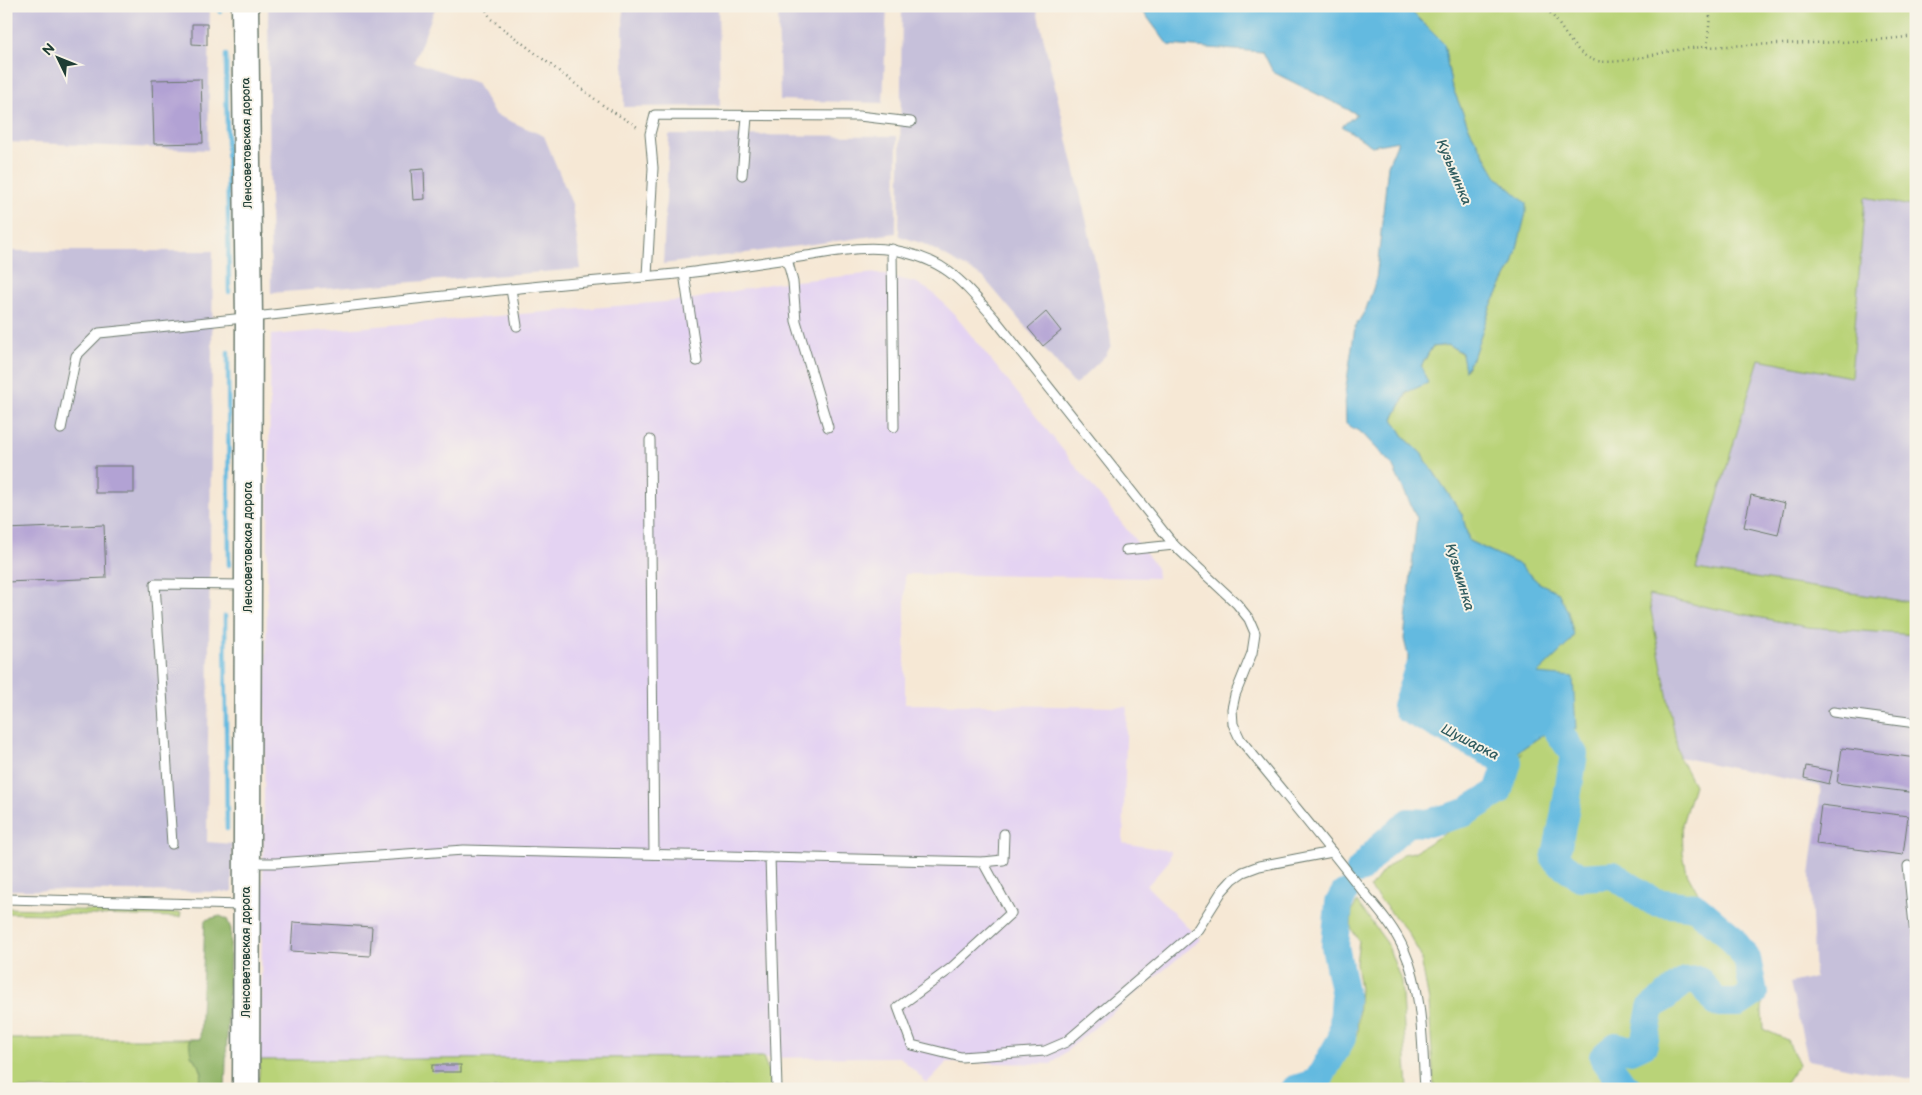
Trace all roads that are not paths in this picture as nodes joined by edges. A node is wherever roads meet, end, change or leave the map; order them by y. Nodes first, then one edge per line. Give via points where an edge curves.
1 (245, 6) edge
2 (747, 117) junction
3 (911, 122) dead end
4 (742, 175) dead end
5 (892, 250) junction
6 (788, 259) junction
7 (684, 273) junction
8 (647, 276) junction
9 (511, 289) junction
10 (249, 318) junction
11 (517, 326) dead end
12 (697, 361) dead end
13 (828, 426) dead end
14 (894, 428) dead end
15 (61, 429) dead end
16 (650, 440) dead end
17 (1174, 545) junction
18 (1126, 550) dead end
19 (248, 585) junction
20 (1833, 712) dead end
21 (1916, 723) edge
22 (1004, 834) dead end
23 (172, 844) dead end
24 (1332, 852) junction
25 (654, 854) junction
26 (770, 857) junction
27 (983, 862) junction
28 (246, 863) junction
29 (1908, 866) dead end
30 (6, 899) edge
31 (246, 905) junction
32 (1916, 944) edge
33 (246, 1089) edge
34 (777, 1089) edge
35 (1425, 1089) edge

1 - 10 street, Ленсоветовская дорога
2 - 3 lane via 859,116
2 - 4 lane
2 - 8 lane via 655,115 650,134 653,168
5 - 6 lane via 861,248
5 - 14 lane
5 - 17 lane via 920,255 938,263 972,294
6 - 7 lane
6 - 13 lane via 796,321
7 - 8 lane
7 - 12 lane
8 - 9 lane
9 - 10 lane
9 - 11 lane
10 - 15 lane via 99,332 76,356
10 - 19 street, Ленсоветовская дорога
16 - 25 lane
17 - 18 lane
17 - 24 lane via 1249,619 1255,633 1252,654 1235,695 1232,724 1240,740
19 - 23 lane via 155,584
19 - 28 street, Ленсоветовская дорога
20 - 21 lane
22 - 27 lane via 1003,860
24 - 27 lane via 1259,866 1238,875 1222,891 1198,929 1066,1042 1045,1051 961,1057 912,1045 898,1007 950,969 1011,913
24 - 35 lane via 1392,928 1404,950 1414,978 1419,1010
25 - 26 lane
25 - 28 lane via 464,850
26 - 27 lane
26 - 34 lane
28 - 31 street, Ленсоветовская дорога
29 - 32 lane
30 - 31 lane
31 - 33 street, Ленсоветовская дорога

